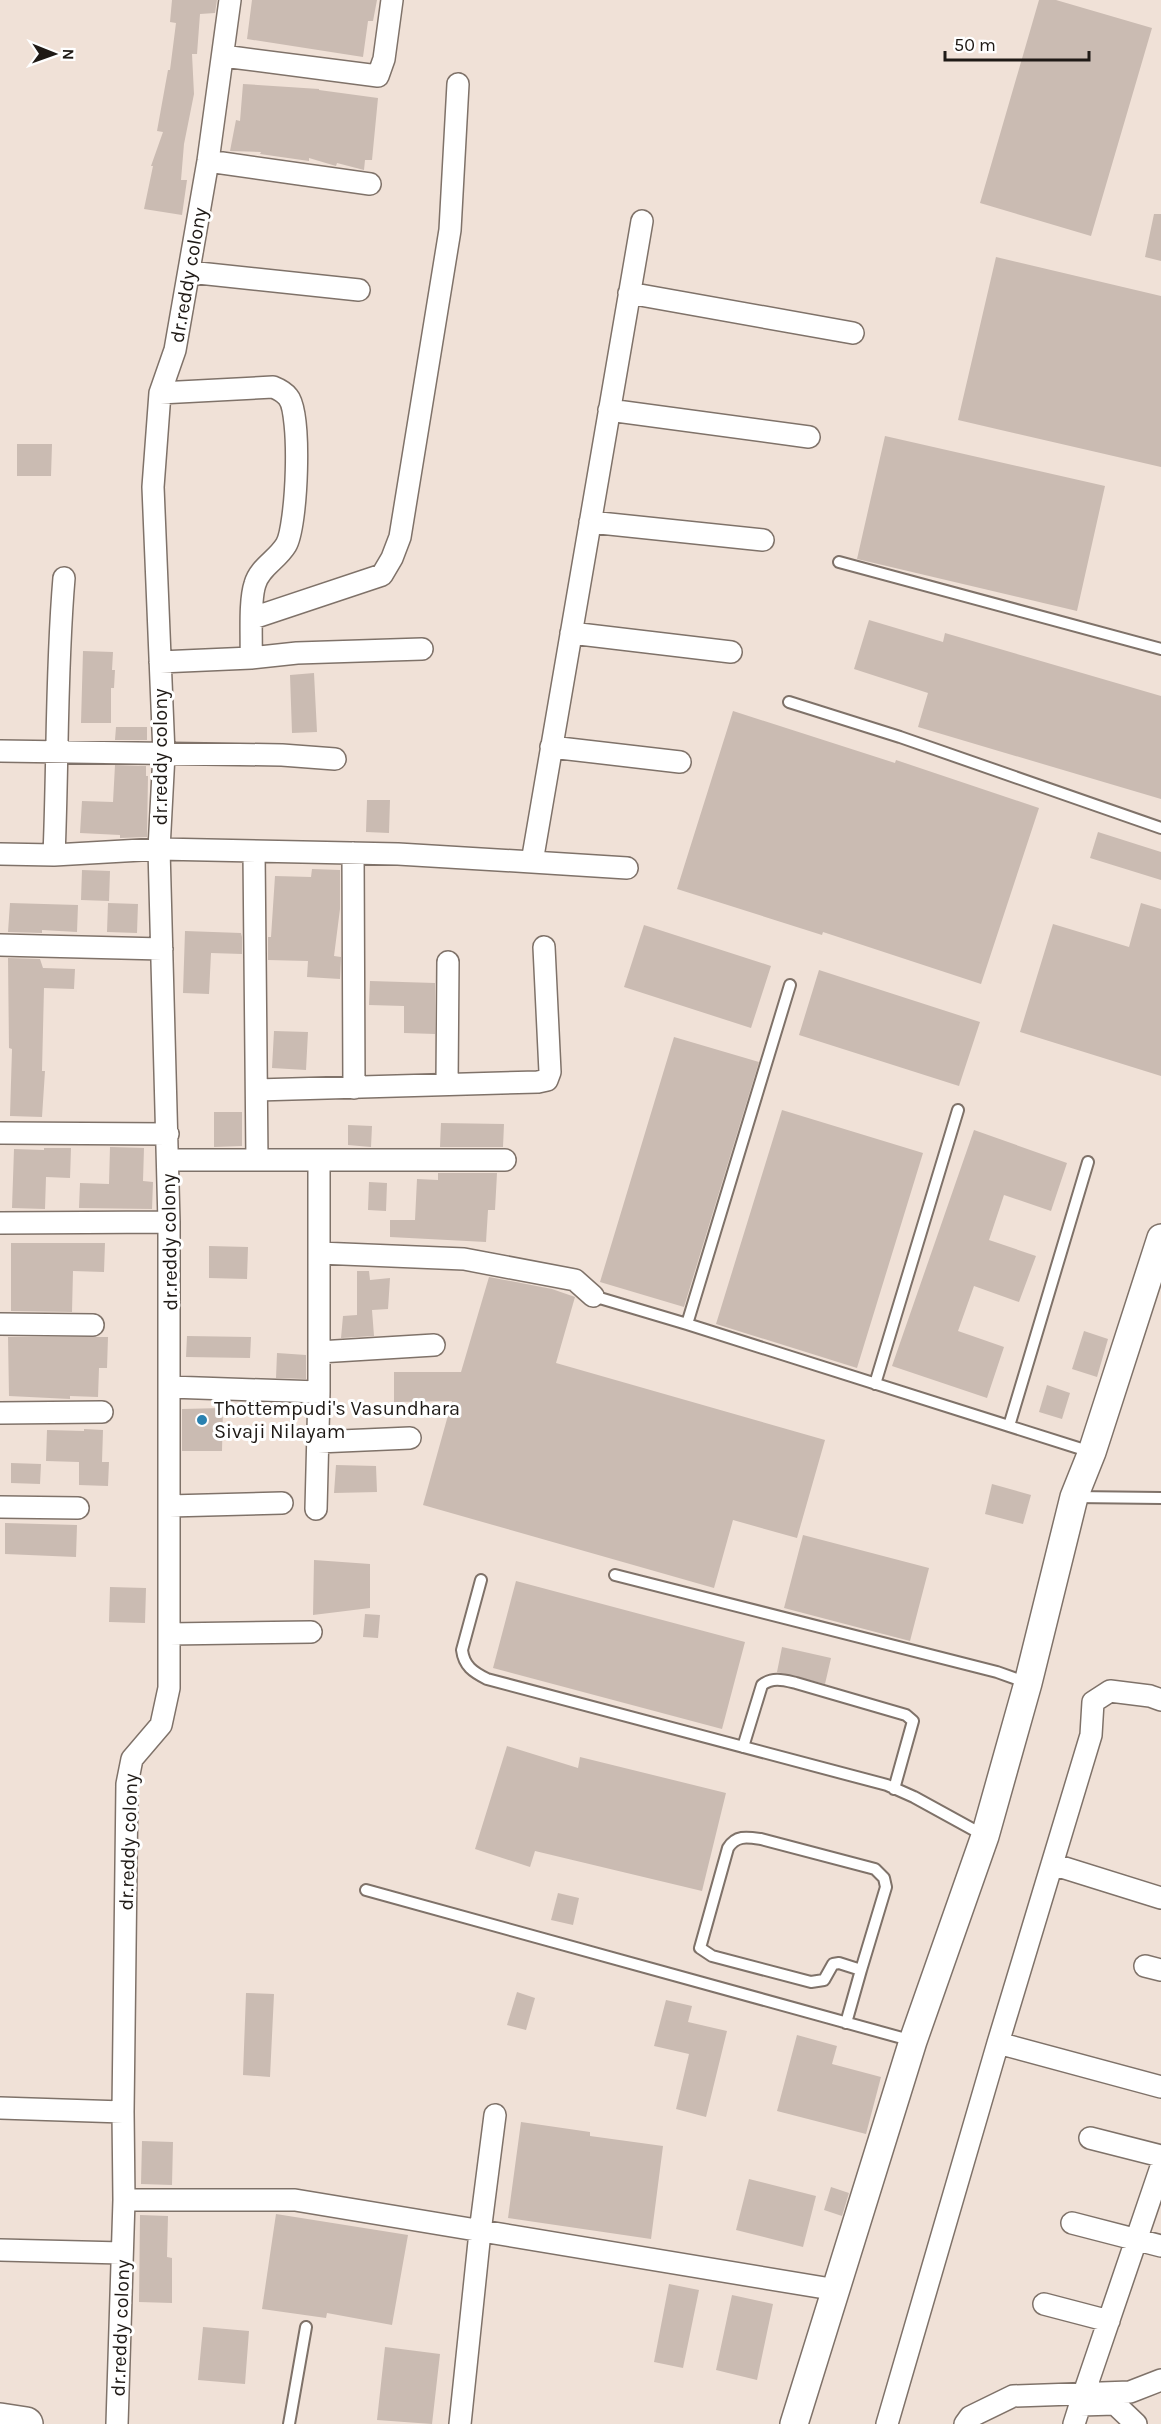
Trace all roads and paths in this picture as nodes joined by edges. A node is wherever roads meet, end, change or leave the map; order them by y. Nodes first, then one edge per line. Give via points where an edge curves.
1 (230, 0) edge
2 (392, 0) edge
3 (224, 56) junction
4 (458, 84) dead end
5 (208, 161) junction
6 (370, 184) dead end
7 (642, 221) dead end
8 (189, 272) junction
9 (359, 291) dead end
10 (629, 293) junction
11 (853, 333) dead end
12 (160, 393) junction
13 (609, 410) junction
14 (809, 437) dead end
15 (590, 522) junction
16 (764, 540) dead end
17 (839, 561) dead end
18 (64, 578) dead end
19 (253, 618) junction
20 (571, 633) junction
21 (422, 649) dead end
22 (1161, 649) edge
23 (731, 652) dead end
24 (251, 658) junction
25 (160, 662) junction
26 (789, 702) dead end
27 (551, 747) junction
28 (0, 751) edge
29 (58, 751) junction
30 (164, 754) junction
31 (336, 759) dead end
32 (680, 762) dead end
33 (1161, 828) edge
34 (159, 849) junction
35 (254, 852) junction
36 (353, 853) junction
37 (0, 854) edge
38 (54, 855) junction
39 (532, 862) junction
40 (627, 868) dead end
41 (0, 945) edge
42 (544, 947) dead end
43 (162, 949) junction
44 (448, 962) dead end
45 (790, 985) dead end
46 (447, 1084) junction
47 (354, 1088) junction
48 (257, 1090) junction
49 (958, 1110) dead end
50 (0, 1133) edge
51 (168, 1134) junction
52 (168, 1160) junction
53 (257, 1160) junction
54 (319, 1160) junction
55 (505, 1160) dead end
56 (1088, 1162) dead end
57 (169, 1222) junction
58 (0, 1224) edge
59 (1161, 1238) edge
60 (319, 1253) junction
61 (594, 1296) joint
62 (0, 1324) edge
63 (93, 1324) dead end
64 (687, 1324) junction
65 (434, 1345) dead end
66 (319, 1352) junction
67 (875, 1384) junction
68 (170, 1387) junction
69 (319, 1392) junction
70 (102, 1412) dead end
71 (0, 1413) edge
72 (1009, 1426) junction
73 (410, 1438) dead end
74 (318, 1442) junction
75 (1092, 1452) junction
76 (1074, 1497) junction
77 (1161, 1498) edge
78 (282, 1503) dead end
79 (170, 1506) junction
80 (0, 1508) edge
81 (78, 1508) dead end
82 (316, 1509) dead end
83 (615, 1575) dead end
84 (481, 1580) dead end
85 (311, 1632) dead end
86 (169, 1634) junction
87 (1028, 1683) junction
88 (1161, 1700) edge
89 (743, 1747) junction
90 (894, 1789) junction
91 (985, 1836) junction
92 (1052, 1864) junction
93 (366, 1890) dead end
94 (1161, 1898) edge
95 (861, 1970) junction
96 (846, 2023) junction
97 (913, 2042) junction
98 (998, 2043) junction
99 (1161, 2087) edge
100 (0, 2108) edge
101 (123, 2112) junction
102 (495, 2115) dead end
103 (1090, 2138) dead end
104 (1161, 2156) edge
105 (1161, 2167) edge
106 (124, 2200) junction
107 (1072, 2223) dead end
108 (480, 2232) junction
109 (1138, 2239) junction
110 (1161, 2246) edge
111 (0, 2250) edge
112 (122, 2253) junction
113 (837, 2290) junction
114 (1044, 2304) dead end
115 (1109, 2321) junction
116 (306, 2326) dead end
117 (1161, 2380) edge
118 (1079, 2408) edge
119 (0, 2420) edge
120 (26, 2424) edge
121 (117, 2424) edge
122 (289, 2424) edge
123 (460, 2424) edge
124 (794, 2424) edge
125 (887, 2424) edge
126 (965, 2424) edge
127 (1136, 2424) edge

1 - 3 street, dr.reddy colony
2 - 3 street via 378,76
3 - 5 street, dr.reddy colony
4 - 19 street via 450,230 400,537 392,558 382,575
5 - 6 street
5 - 8 street, dr.reddy colony
7 - 10 street
8 - 9 street
8 - 12 street, dr.reddy colony via 175,350
10 - 11 street
10 - 13 street
12 - 19 street via 273,387 289,397 297,436 293,518 286,545 258,576
12 - 25 street, dr.reddy colony via 153,487
13 - 14 street
13 - 15 street
15 - 16 street
15 - 20 street
17 - 22 lane
18 - 29 street via 58,649
19 - 24 street
20 - 23 street
20 - 27 street
21 - 24 street
24 - 25 street
25 - 30 street, dr.reddy colony
26 - 33 lane
27 - 32 street
27 - 39 street
28 - 29 street
29 - 30 street
29 - 38 street
30 - 31 street
30 - 34 street, dr.reddy colony
34 - 35 street
34 - 38 street
34 - 43 street, dr.reddy colony
35 - 36 street
35 - 48 street
36 - 39 street
36 - 47 street
37 - 38 street
39 - 40 street
41 - 43 street
42 - 46 street via 550,1072 547,1080
43 - 51 street, dr.reddy colony
44 - 46 street
45 - 64 lane
46 - 47 street
47 - 48 street
48 - 53 street
49 - 67 lane
50 - 51 street
51 - 52 street, dr.reddy colony
52 - 53 street
52 - 57 street, dr.reddy colony
53 - 54 street
54 - 55 street
54 - 60 street
56 - 72 lane
57 - 58 street
57 - 68 street, dr.reddy colony
59 - 75 street
60 - 61 street via 464,1259 575,1280
60 - 66 street
61 - 64 lane
62 - 63 street
64 - 67 lane
65 - 66 street
66 - 69 street
67 - 72 lane
68 - 69 street
68 - 79 street, dr.reddy colony
69 - 74 street
70 - 71 street
72 - 75 lane
73 - 74 street
74 - 82 street
75 - 76 street
76 - 77 lane
76 - 87 street
78 - 79 street
79 - 86 street, dr.reddy colony
80 - 81 street
83 - 87 lane
84 - 89 lane via 462,1650 469,1668 478,1674 498,1683
85 - 86 street
86 - 101 street, dr.reddy colony via 169,1688 161,1725 132,1759 127,1784
87 - 91 street
88 - 92 street via 1110,1691 1093,1702 1091,1735
89 - 90 lane
89 - 90 lane via 762,1685 777,1679 796,1683 906,1715 913,1721
90 - 91 lane
91 - 97 street
92 - 94 street
92 - 98 street
93 - 96 lane
95 - 95 lane via 833,1964 824,1980 811,1982 705,1953 700,1948 731,1843 746,1837 761,1839 880,1872 886,1887
95 - 96 lane
96 - 97 lane
97 - 113 street
98 - 99 street
98 - 125 street
100 - 101 street
101 - 106 street, dr.reddy colony
102 - 108 street
103 - 104 street
105 - 109 street
106 - 108 street via 295,2200
106 - 112 street, dr.reddy colony
107 - 109 street
108 - 113 street
108 - 123 street
109 - 110 street
109 - 115 street
111 - 112 street
112 - 121 street, dr.reddy colony
113 - 124 street
114 - 115 street
115 - 118 street
116 - 122 lane
117 - 118 street
118 - 126 street via 1013,2396 970,2417
118 - 127 street via 1115,2404
119 - 120 main road

